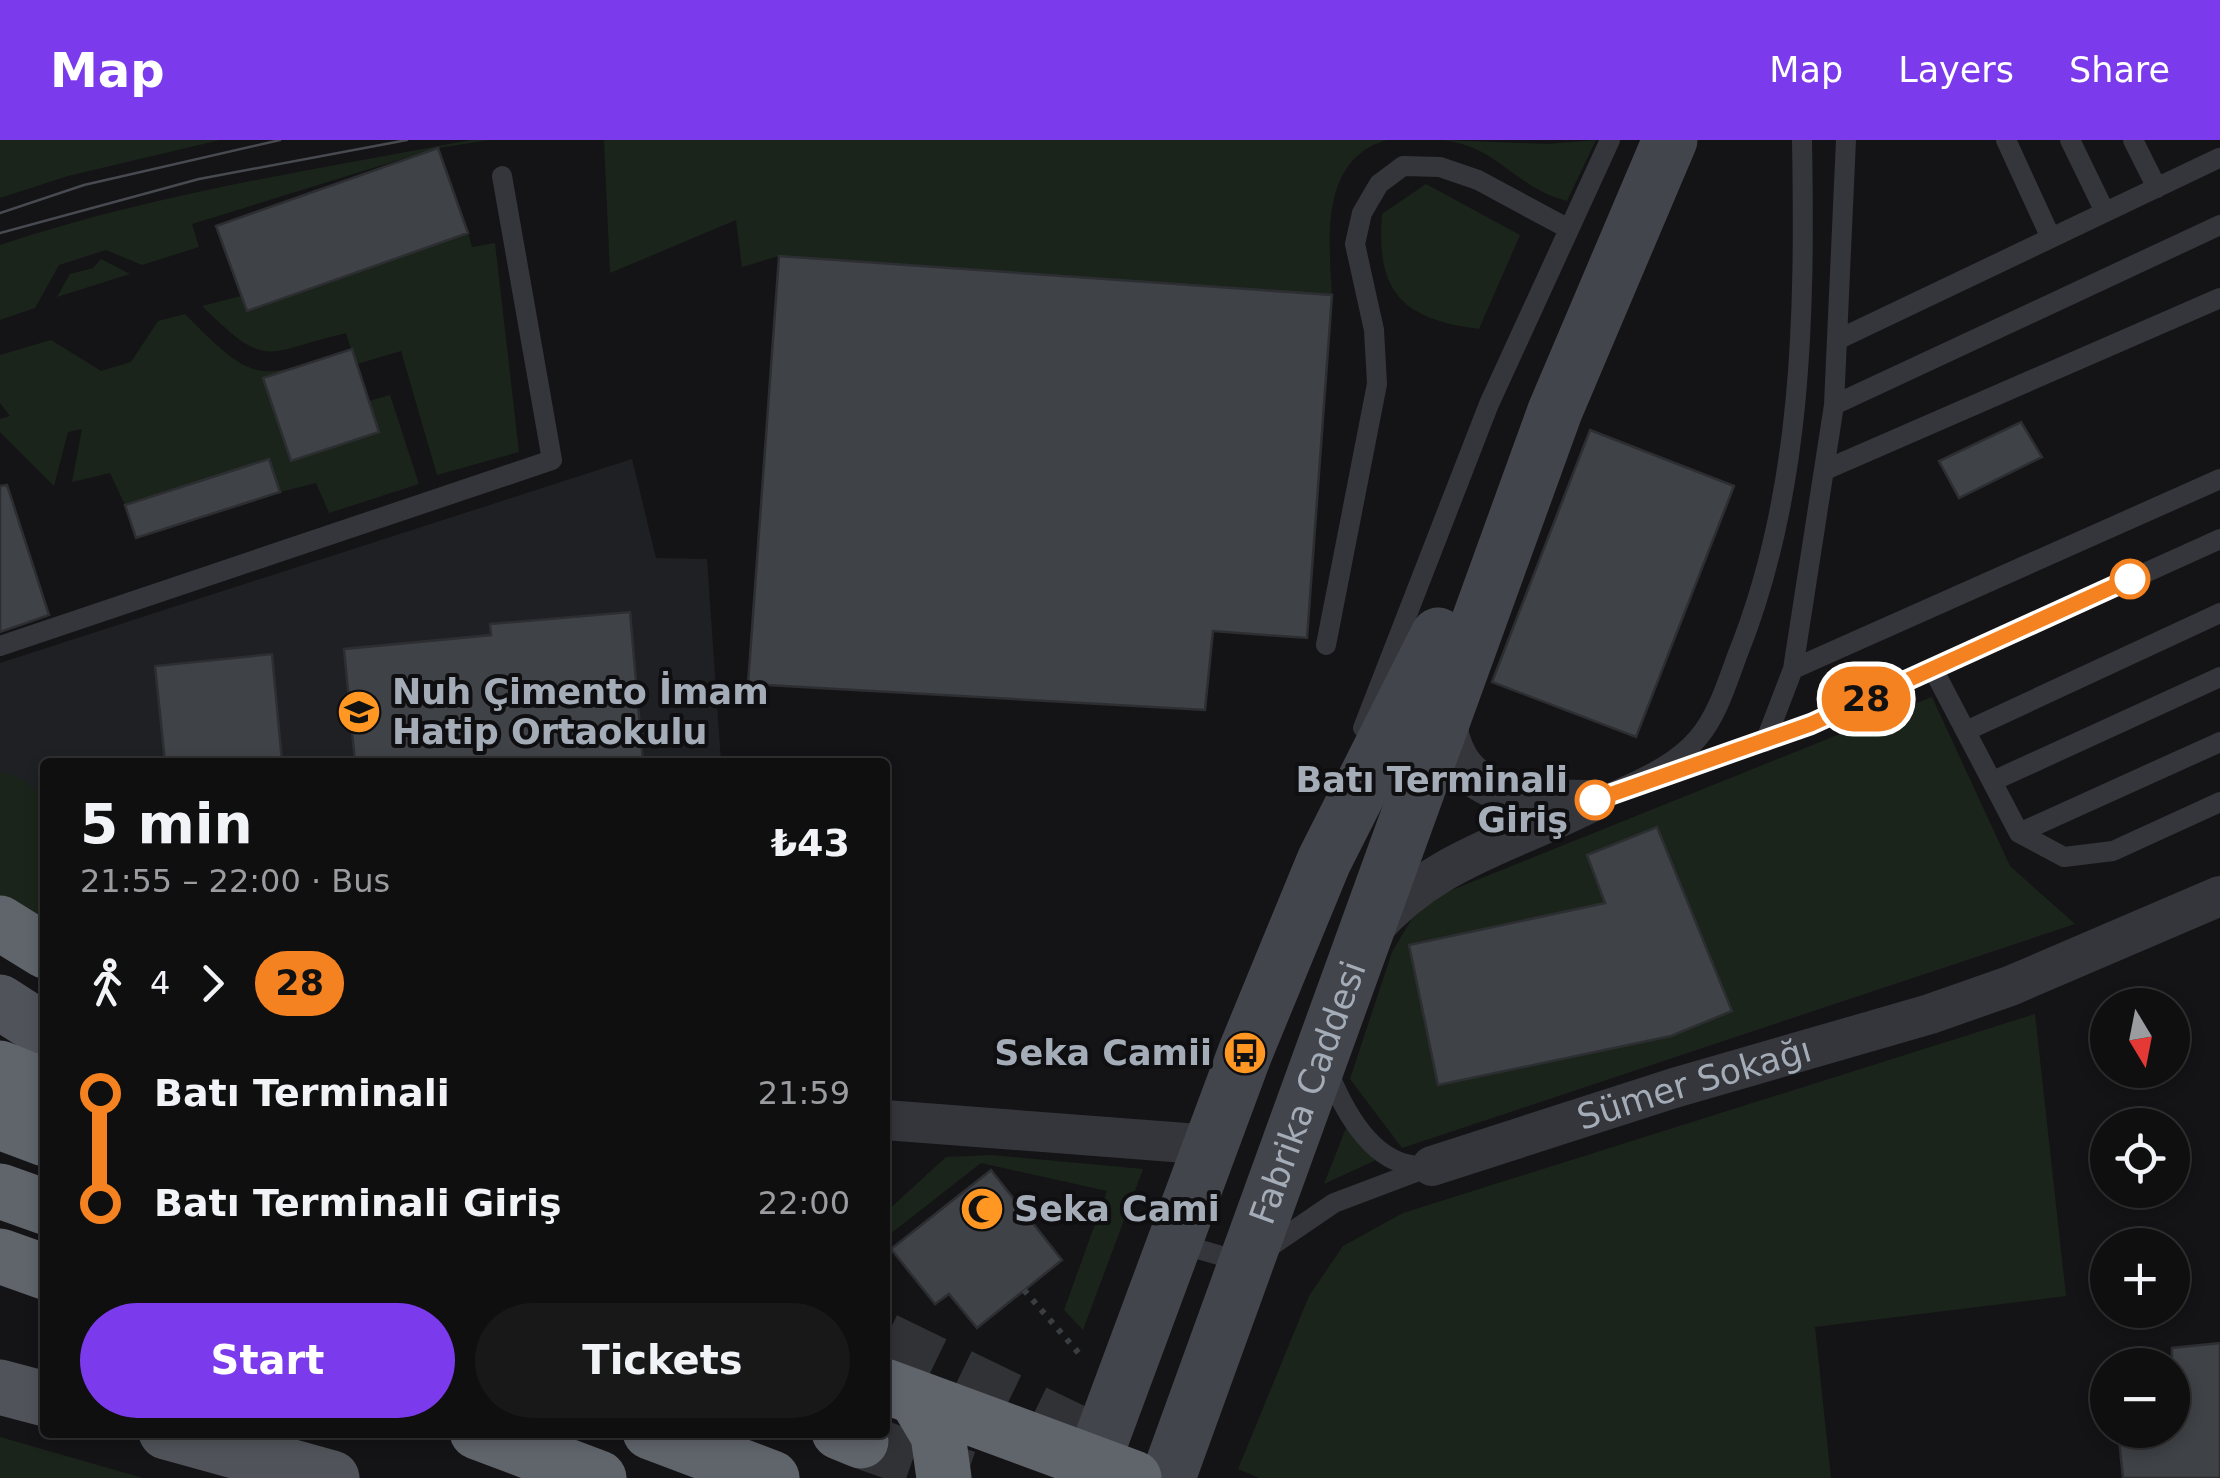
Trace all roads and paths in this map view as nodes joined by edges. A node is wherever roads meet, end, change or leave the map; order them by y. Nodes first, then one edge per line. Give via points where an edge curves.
1 (1610, 140) edge
2 (1670, 140) edge
3 (1802, 140) edge
4 (1846, 140) edge
5 (2006, 140) edge
6 (2070, 140) edge
7 (2133, 140) edge
8 (2211, 140) edge
9 (2220, 159) edge
10 (502, 176) dead end
11 (2158, 188) junction
12 (2105, 212) junction
13 (2220, 224) edge
14 (1569, 229) junction
15 (2051, 238) junction
16 (2220, 298) edge
17 (1837, 340) junction
18 (1834, 405) junction
19 (1555, 411) junction
20 (1824, 470) junction
21 (2220, 479) edge
22 (2220, 539) edge
23 (2220, 612) edge
24 (1326, 645) dead end
25 (0, 646) edge
26 (1793, 669) junction
27 (1933, 669) junction
28 (2220, 676) edge
29 (1446, 704) junction
30 (1966, 731) junction
31 (1765, 742) junction
32 (2220, 742) edge
33 (1993, 781) junction
34 (1595, 800) junction
35 (2220, 802) edge
36 (2020, 833) junction
37 (1324, 861) junction
38 (2220, 896) edge
39 (0, 923) edge
40 (1365, 938) junction
41 (40, 948) edge
42 (0, 1002) edge
43 (40, 1028) edge
44 (1322, 1056) junction
45 (0, 1068) edge
46 (40, 1084) edge
47 (890, 1120) edge
48 (0, 1122) edge
49 (40, 1137) edge
50 (1212, 1145) junction
51 (1432, 1166) junction
52 (0, 1191) edge
53 (40, 1206) edge
54 (1177, 1242) junction
55 (0, 1256) edge
56 (1246, 1262) junction
57 (40, 1270) edge
58 (1024, 1290) dead end
59 (1094, 1370) dead end
60 (0, 1387) edge
61 (900, 1392) edge
62 (40, 1398) edge
63 (188, 1438) edge
64 (493, 1438) edge
65 (666, 1438) edge
66 (1105, 1473) edge
67 (332, 1478) edge
68 (599, 1478) edge
69 (772, 1478) edge
70 (944, 1478) edge
71 (1168, 1478) edge

1 - 14 lane
2 - 19 main road
3 - 34 lane via 1794,440 1750,625 1699,737 1672,762
4 - 17 lane
5 - 15 lane
6 - 12 lane
7 - 11 lane
8 - 9 lane
9 - 11 lane
10 - 25 lane via 552,460
11 - 12 lane
12 - 15 lane
13 - 18 lane
14 - 24 lane via 1440,167 1403,166 1379,184 1362,213 1355,244 1374,330 1377,384
14 - 37 lane via 1475,440 1355,750
15 - 17 lane
16 - 20 lane
17 - 18 lane
18 - 20 lane
19 - 29 main road, Fabrika Caddesi
19 - 37 main road
20 - 26 lane
21 - 26 lane
22 - 27 lane
23 - 30 lane
26 - 31 lane
27 - 30 lane
27 - 31 lane
28 - 33 lane
29 - 34 street via 1447,742 1460,765 1478,778 1525,798
29 - 40 main road, Fabrika Caddesi
30 - 33 lane
31 - 34 lane
32 - 36 lane
33 - 36 lane
34 - 40 street via 1441,869 1394,904
35 - 36 lane via 2113,852 2064,858
37 - 50 main road
38 - 51 street, Sümer Sokağı via 1930,1014
39 - 41 highway
40 - 44 main road, Fabrika Caddesi
42 - 43 main road
44 - 51 lane via 1352,1120 1384,1156 1403,1166
44 - 56 main road, Fabrika Caddesi
45 - 46 highway
47 - 50 street
48 - 49 highway
50 - 54 main road
51 - 56 lane, Sümer Sokağı via 1334,1203
52 - 53 highway
54 - 56 lane
54 - 66 main road
55 - 57 highway
56 - 71 main road, Fabrika Caddesi
58 - 59 path
60 - 62 main road
61 - 66 highway
61 - 70 highway via 938,1436
63 - 67 main road
64 - 68 highway
65 - 69 highway

